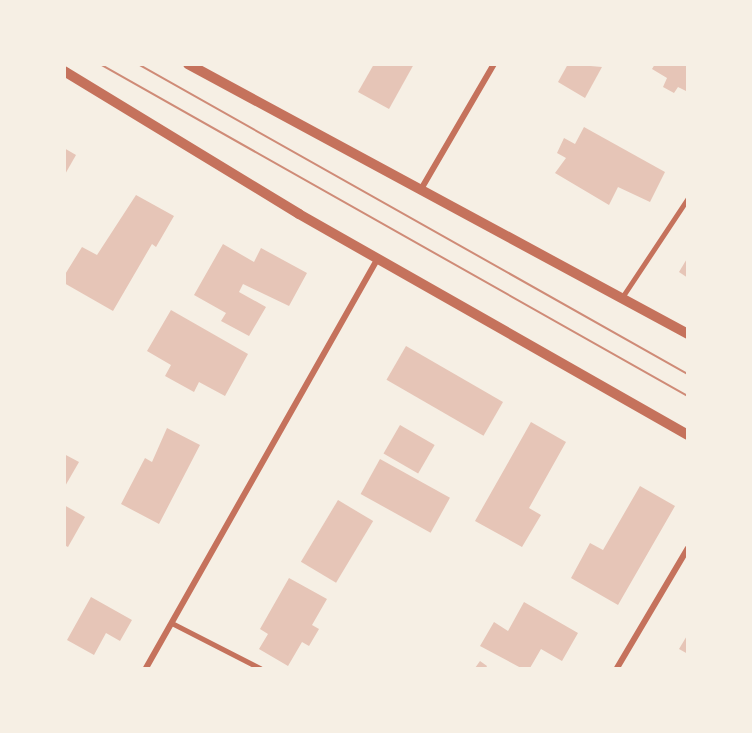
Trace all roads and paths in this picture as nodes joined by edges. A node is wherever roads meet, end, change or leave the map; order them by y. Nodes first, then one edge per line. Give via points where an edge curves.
1 (188, 64) edge
2 (494, 64) edge
3 (64, 71) edge
4 (420, 192) junction
5 (687, 198) edge
6 (377, 259) junction
7 (621, 299) junction
8 (687, 334) edge
9 (687, 435) edge
10 (687, 548) edge
11 (172, 623) junction
12 (146, 669) edge
13 (260, 669) edge
14 (617, 669) edge

1 - 4 street
2 - 4 street
3 - 6 street
4 - 7 street
5 - 7 lane
6 - 9 street
6 - 11 street
7 - 8 street
10 - 14 street
11 - 12 street
11 - 13 lane

